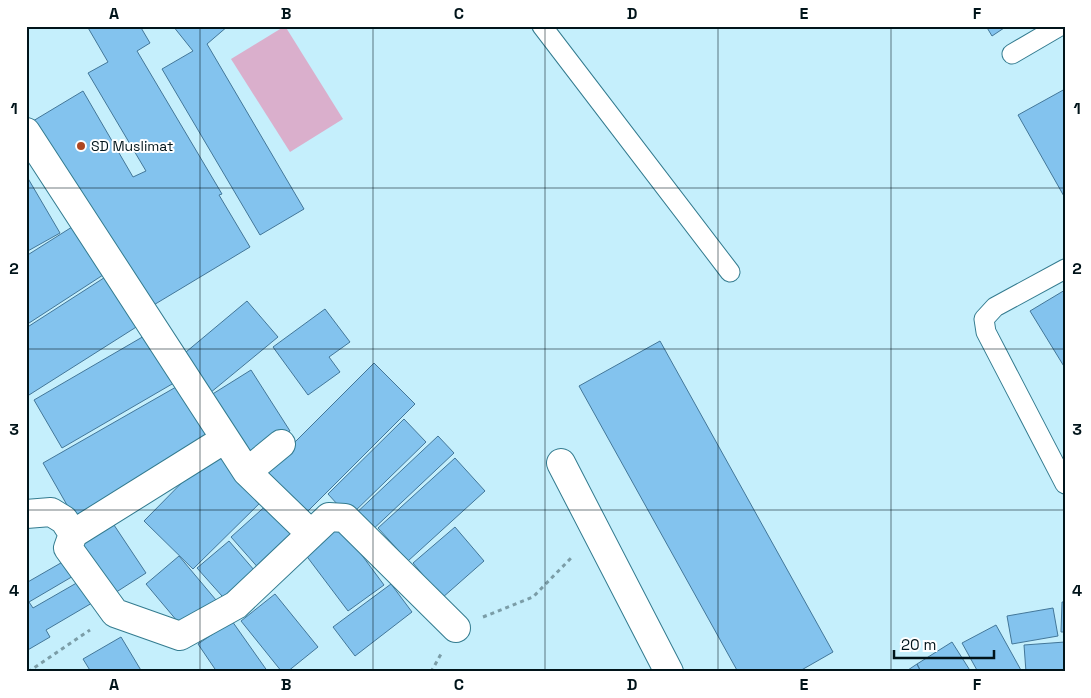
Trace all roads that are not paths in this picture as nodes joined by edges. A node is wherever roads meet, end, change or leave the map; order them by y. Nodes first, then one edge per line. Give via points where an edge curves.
1 (542, 26) edge
2 (1060, 26) edge
3 (1012, 54) dead end
4 (26, 132) edge
5 (1065, 269) edge
6 (730, 272) dead end
7 (225, 439) junction
8 (281, 444) dead end
9 (561, 463) dead end
10 (247, 472) junction
11 (1065, 484) edge
12 (26, 514) edge
13 (73, 534) junction
14 (311, 534) junction
15 (456, 628) road end
16 (669, 672) edge

1 - 6 lane
2 - 3 lane
4 - 7 street
5 - 11 lane via 995,307 984,319 986,332
7 - 10 street
7 - 13 street
8 - 10 street
9 - 16 street
10 - 14 street
12 - 13 street via 51,512 64,520
13 - 14 street via 68,548 116,613 180,636 236,605
14 - 15 street via 329,517 345,518

